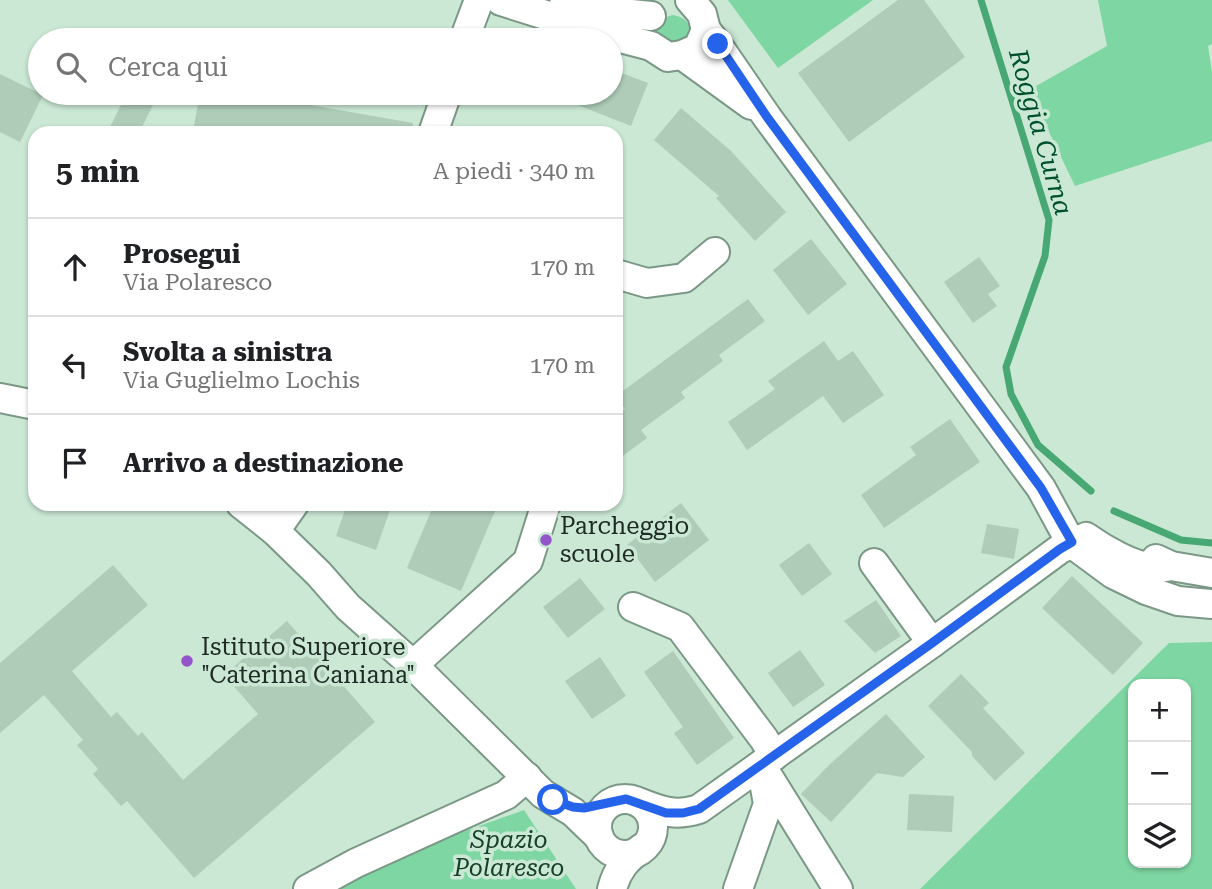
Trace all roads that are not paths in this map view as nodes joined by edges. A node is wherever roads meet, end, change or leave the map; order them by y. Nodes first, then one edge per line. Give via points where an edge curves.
1 (479, 0) edge
2 (499, 0) edge
3 (689, 0) edge
4 (658, 5) edge
5 (468, 28) edge
6 (587, 28) edge
7 (706, 30) junction
8 (623, 39) edge
9 (651, 46) junction
10 (682, 55) junction
11 (442, 105) edge
12 (767, 117) junction
13 (435, 126) edge
14 (715, 252) dead end
15 (623, 276) edge
16 (0, 398) edge
17 (28, 404) edge
18 (251, 511) edge
19 (289, 511) edge
20 (544, 511) edge
21 (275, 531) junction
22 (1080, 534) junction
23 (874, 563) dead end
24 (1212, 573) edge
25 (1212, 604) edge
26 (633, 607) dead end
27 (932, 643) junction
28 (413, 665) junction
29 (768, 760) junction
30 (527, 777) junction
31 (553, 800) junction
32 (628, 801) junction
33 (699, 809) junction
34 (600, 839) junction
35 (639, 850) junction
36 (309, 889) edge
37 (611, 889) edge
38 (738, 889) edge
39 (838, 889) edge

1 - 5 street
2 - 4 street
2 - 6 street
3 - 7 street via 702,14
4 - 9 street via 648,29
7 - 10 street via 698,48
7 - 12 street
8 - 9 street
9 - 10 street via 668,57
10 - 12 street
11 - 13 street
12 - 22 street via 1041,488
14 - 15 street via 684,278 647,283
16 - 17 street
18 - 21 street
19 - 21 street
20 - 28 street via 528,561
21 - 28 street via 348,607
22 - 24 street via 1109,552 1151,568 1171,566
22 - 25 street via 1113,574 1178,601
22 - 27 street
23 - 27 street
26 - 29 street via 680,626 764,739
27 - 29 street
28 - 30 street
29 - 33 street
29 - 38 street via 768,804
29 - 39 street
30 - 31 street
30 - 36 street via 506,795
31 - 32 street via 584,808
31 - 34 street via 573,812
32 - 33 street via 666,813
32 - 34 street via 603,810 597,827
32 - 35 street via 649,812 652,821 648,843
33 - 35 street
34 - 35 street via 620,854
34 - 37 street
35 - 37 street via 621,866

